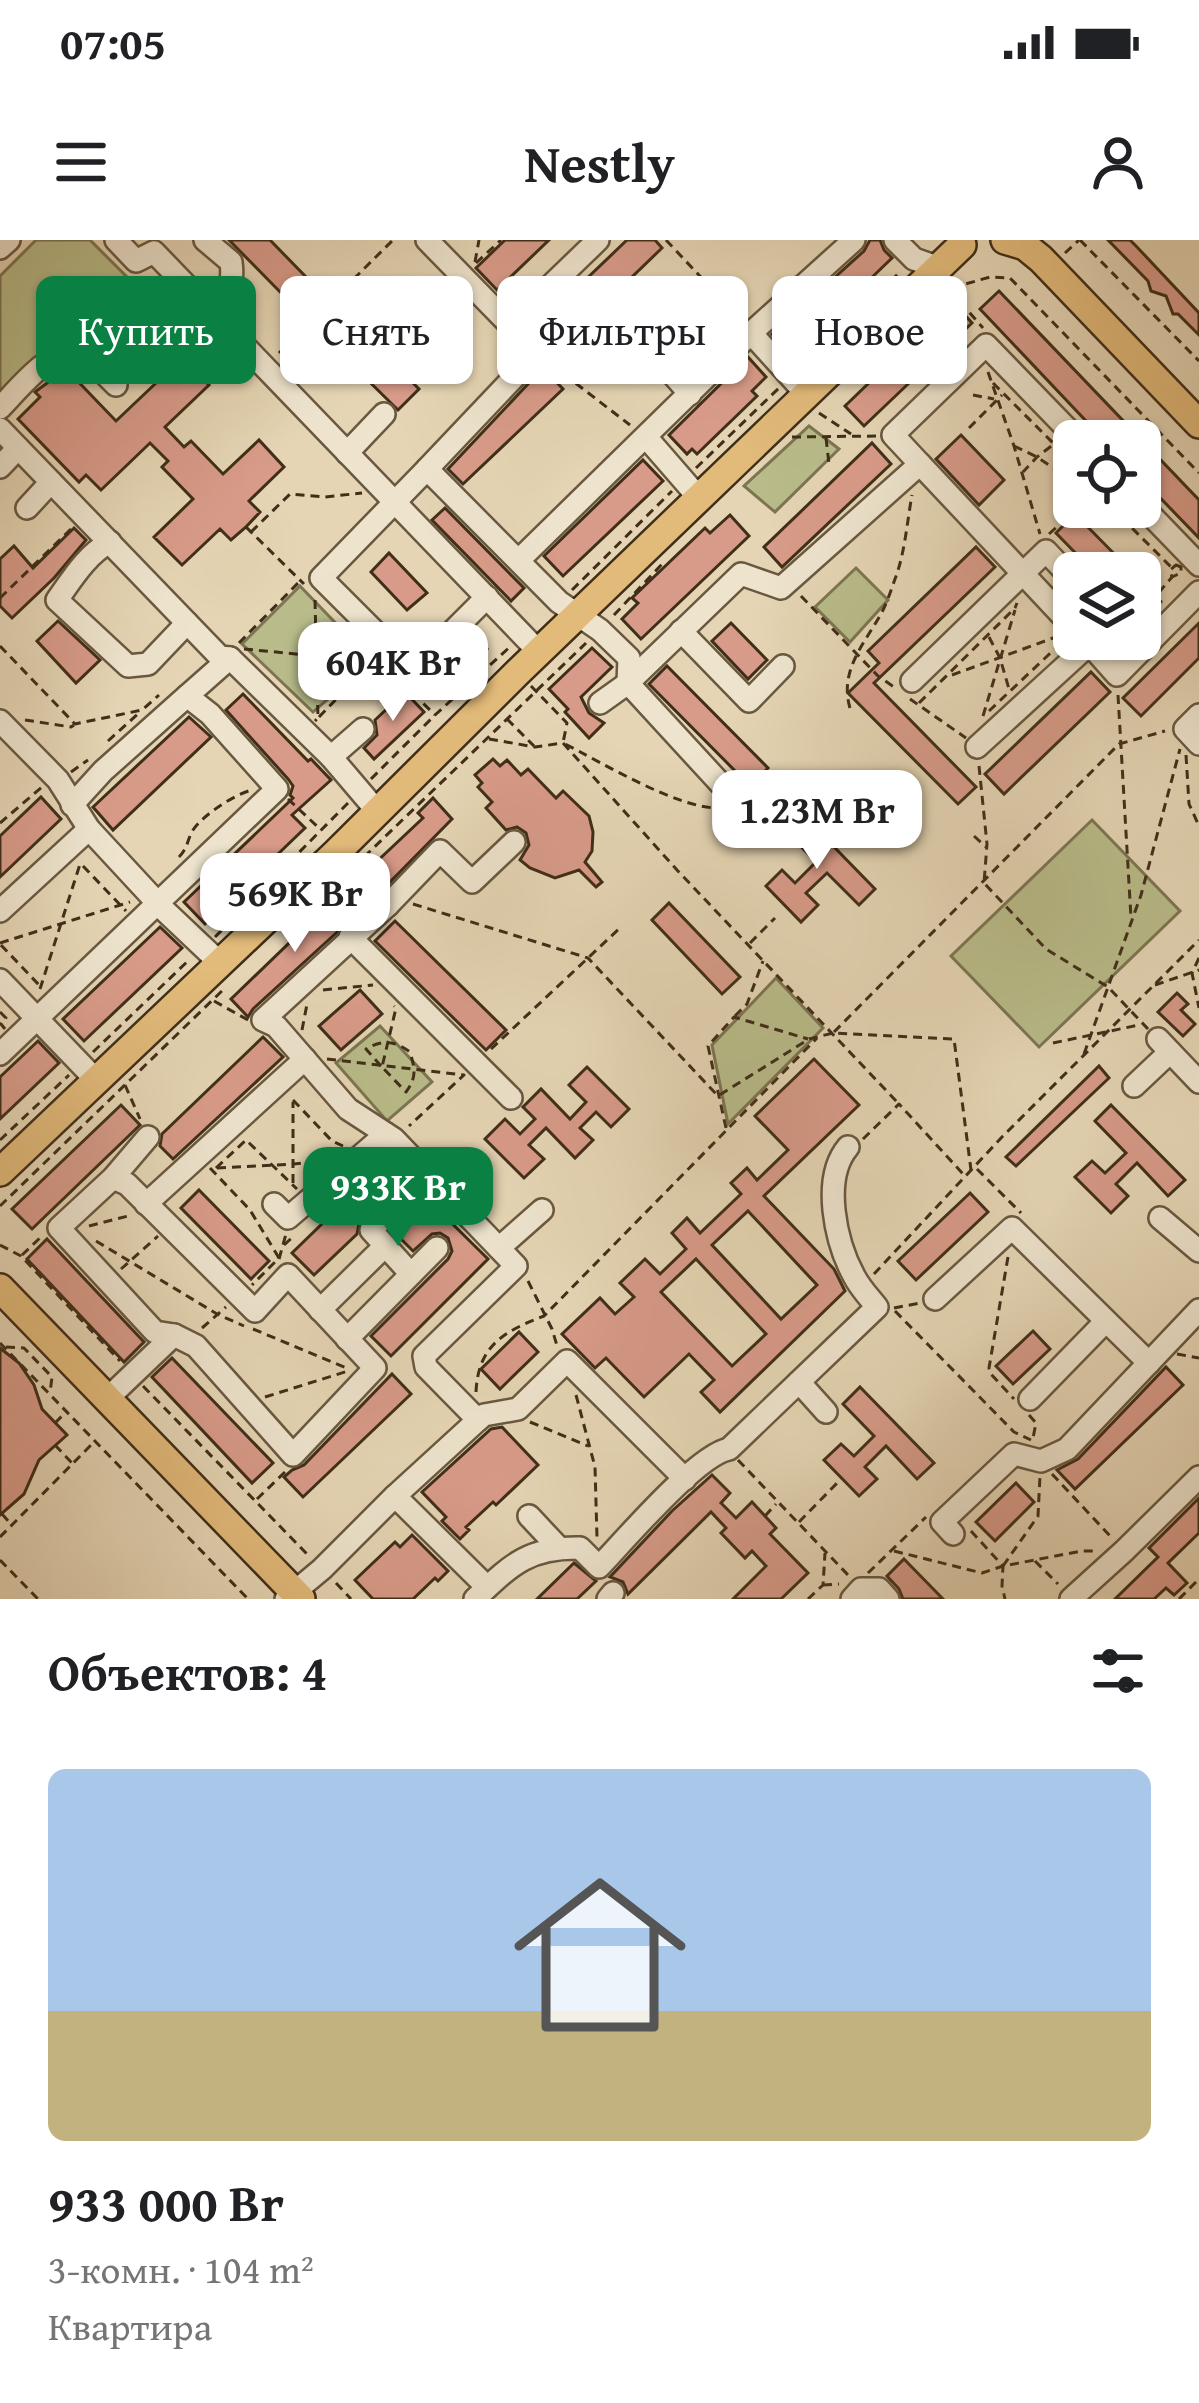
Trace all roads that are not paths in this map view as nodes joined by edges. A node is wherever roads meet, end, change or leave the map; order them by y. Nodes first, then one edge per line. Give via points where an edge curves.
1 (9, 240) edge
2 (116, 240) edge
3 (206, 240) edge
4 (427, 240) edge
5 (598, 240) edge
6 (854, 240) edge
7 (895, 240) edge
8 (1001, 240) edge
9 (960, 243) edge
10 (160, 246) edge
11 (0, 248) edge
12 (183, 276) edge
13 (233, 276) edge
14 (561, 276) edge
15 (940, 276) edge
16 (944, 276) edge
17 (497, 312) edge
18 (748, 326) edge
19 (748, 328) edge
20 (256, 360) edge
21 (508, 384) edge
22 (681, 384) edge
23 (700, 384) edge
24 (825, 384) edge
25 (116, 385) dead end
26 (690, 394) junction
27 (805, 402) junction
28 (0, 408) edge
29 (384, 414) dead end
30 (1059, 420) edge
31 (1199, 424) edge
32 (0, 429) edge
33 (646, 437) junction
34 (18, 448) junction
35 (346, 453) junction
36 (0, 467) edge
37 (427, 469) junction
38 (913, 470) junction
39 (51, 482) junction
40 (692, 489) junction
41 (388, 496) junction
42 (28, 508) dead end
43 (1161, 526) edge
44 (110, 542) junction
45 (1053, 558) edge
46 (519, 560) junction
47 (1199, 565) edge
48 (1024, 574) junction
49 (1199, 592) edge
50 (487, 597) junction
51 (1053, 607) edge
52 (580, 616) junction
53 (187, 622) junction
54 (454, 630) dead end
55 (1161, 630) edge
56 (681, 631) junction
57 (376, 634) dead end
58 (531, 644) junction
59 (225, 657) junction
60 (1054, 660) edge
61 (1102, 660) edge
62 (1132, 660) edge
63 (783, 666) dead end
64 (913, 681) dead end
65 (628, 682) junction
66 (176, 697) junction
67 (599, 703) dead end
68 (0, 721) edge
69 (363, 729) dead end
70 (970, 742) road end
71 (332, 757) junction
72 (368, 801) junction
73 (72, 805) junction
74 (766, 825) dead end
75 (89, 829) junction
76 (514, 842) dead end
77 (336, 850) junction
78 (154, 898) junction
79 (391, 901) junction
80 (0, 911) edge
81 (350, 937) junction
82 (216, 965) junction
83 (0, 980) edge
84 (36, 1018) junction
85 (307, 1052) junction
86 (0, 1054) edge
87 (89, 1072) junction
88 (1199, 1082) edge
89 (1134, 1085) dead end
90 (511, 1098) dead end
91 (390, 1136) junction
92 (148, 1137) dead end
93 (848, 1148) road end
94 (0, 1172) edge
95 (113, 1178) junction
96 (274, 1204) dead end
97 (149, 1207) junction
98 (394, 1207) dead end
99 (542, 1210) dead end
100 (1160, 1218) dead end
101 (385, 1246) junction
102 (437, 1248) dead end
103 (499, 1248) junction
104 (1199, 1251) edge
105 (411, 1274) junction
106 (0, 1288) edge
107 (934, 1299) road end
108 (320, 1310) junction
109 (1199, 1310) edge
110 (1105, 1322) junction
111 (181, 1338) junction
112 (347, 1339) junction
113 (1149, 1363) junction
114 (799, 1382) junction
115 (1030, 1399) dead end
116 (107, 1400) junction
117 (826, 1412) dead end
118 (478, 1420) junction
119 (1199, 1477) edge
120 (685, 1480) junction
121 (395, 1496) junction
122 (529, 1516) dead end
123 (948, 1518) road end
124 (559, 1548) junction
125 (857, 1591) edge
126 (481, 1593) edge
127 (294, 1596) edge
128 (1071, 1598) edge
129 (888, 1599) edge

1 - 11 lane
2 - 10 lane via 136,261
3 - 13 lane via 231,262
4 - 17 lane
5 - 14 lane
6 - 18 lane
7 - 15 lane
8 - 9 main road via 983,251
8 - 31 main road via 1041,260
9 - 16 main road
10 - 12 lane
19 - 27 lane
20 - 35 lane
21 - 37 lane
22 - 26 lane
23 - 26 lane
24 - 27 main road
25 - 28 lane via 79,348 68,350
26 - 33 lane
27 - 40 main road
29 - 35 lane
30 - 38 lane via 986,345 893,435
32 - 34 lane
33 - 40 lane
33 - 46 lane
34 - 36 lane
34 - 39 lane
35 - 41 lane
37 - 41 lane
37 - 46 lane
38 - 48 lane
38 - 56 lane via 781,589 741,574
39 - 42 lane
39 - 44 lane
40 - 52 main road
41 - 50 lane
41 - 57 lane via 321,578
43 - 47 lane
44 - 53 lane
44 - 53 lane via 57,600 128,666 148,664
45 - 48 lane via 1046,551
46 - 52 lane
48 - 51 lane
48 - 64 lane
49 - 55 lane
50 - 54 lane
50 - 58 lane
52 - 58 main road
52 - 65 lane via 629,658
53 - 59 lane
56 - 63 lane via 748,701
56 - 65 lane
58 - 72 main road
59 - 66 lane
59 - 71 lane via 312,725
60 - 70 lane
61 - 62 lane via 1117,675
65 - 67 lane
65 - 74 lane
66 - 73 lane
66 - 78 lane via 210,714 277,789
68 - 73 lane
69 - 71 lane
71 - 72 lane
72 - 77 main road
73 - 75 lane
75 - 78 lane
75 - 80 lane
76 - 79 lane via 472,882 440,851
77 - 79 lane
77 - 82 main road
78 - 82 lane
78 - 84 lane via 128,913
79 - 81 lane
81 - 85 lane via 263,1020
81 - 90 lane
82 - 87 main road
83 - 84 lane
84 - 86 lane
84 - 87 lane
85 - 91 lane via 348,1108
85 - 97 lane
87 - 94 main road
88 - 89 lane via 1157,1038
91 - 96 lane via 288,1218
91 - 103 lane
92 - 95 lane
93 - 114 lane via 835,1172 836,1211 845,1256 877,1307
95 - 97 lane
95 - 111 lane via 59,1228 155,1332
97 - 108 lane via 256,1311 288,1275
98 - 101 lane via 371,1230
99 - 103 lane
100 - 104 lane
101 - 105 lane
101 - 108 lane
102 - 105 lane
103 - 118 lane via 516,1267 424,1356
105 - 112 lane
106 - 116 main road
107 - 110 lane via 1012,1228
108 - 112 lane
109 - 113 lane
110 - 113 lane
110 - 115 lane
111 - 112 lane via 293,1455 375,1368
111 - 116 lane
113 - 123 lane via 1066,1449 1014,1454
114 - 117 lane
114 - 120 lane
116 - 127 main road
118 - 120 lane via 518,1409 562,1360
118 - 121 lane
119 - 128 lane
120 - 124 lane via 599,1568 580,1548
121 - 126 lane
121 - 127 lane
122 - 124 lane
124 - 126 lane via 512,1565
125 - 129 lane via 879,1589

